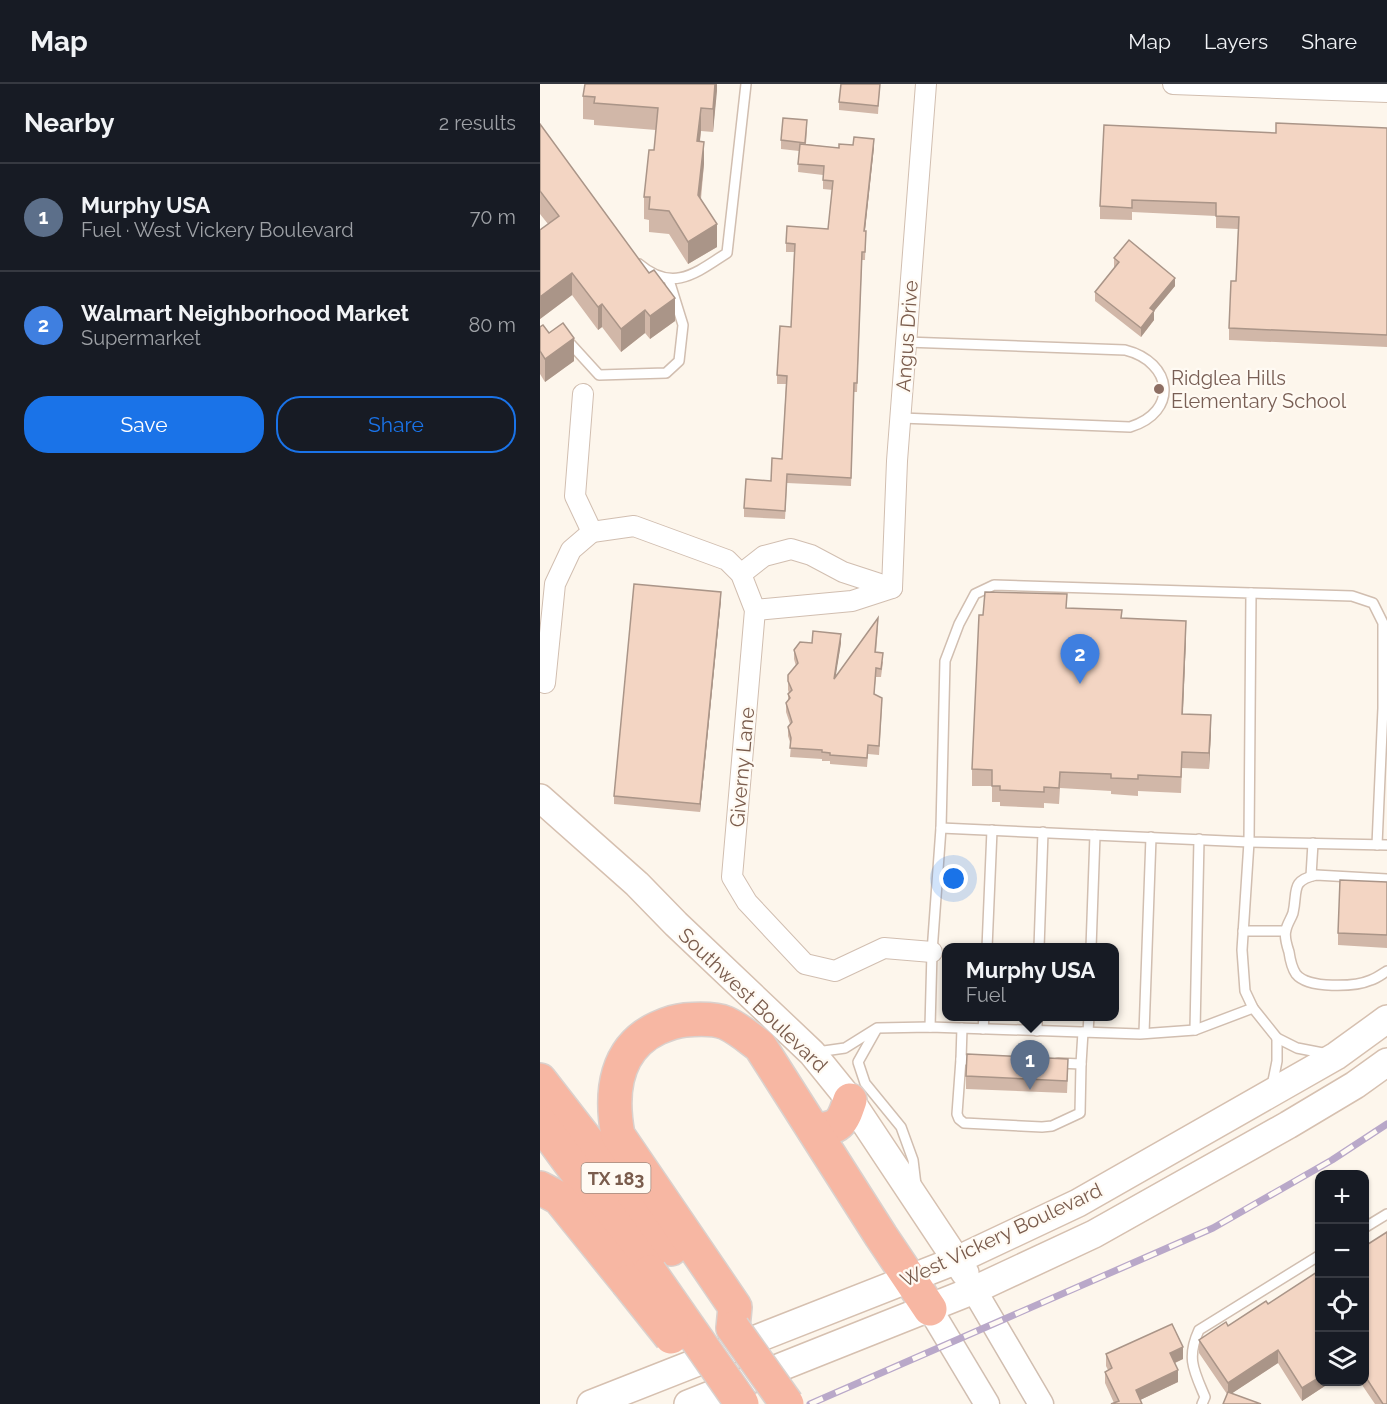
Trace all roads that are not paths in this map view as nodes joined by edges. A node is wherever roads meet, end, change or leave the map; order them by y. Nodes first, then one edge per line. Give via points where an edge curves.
1 (746, 84) edge
2 (926, 84) edge
3 (1173, 84) edge
4 (1387, 92) edge
5 (633, 259) edge
6 (669, 280) junction
7 (558, 331) edge
8 (906, 342) junction
9 (583, 394) dead end
10 (901, 418) junction
11 (592, 532) junction
12 (741, 574) junction
13 (892, 588) junction
14 (1251, 593) junction
15 (755, 610) junction
16 (545, 683) dead end
17 (1385, 708) edge
18 (540, 798) edge
19 (941, 828) junction
20 (992, 830) junction
21 (1043, 832) junction
22 (1095, 835) junction
23 (1151, 837) junction
24 (1199, 839) junction
25 (1249, 842) junction
26 (1313, 843) junction
27 (1382, 845) edge
28 (1311, 876) junction
29 (1387, 879) edge
30 (1285, 931) junction
31 (1243, 932) junction
32 (987, 943) edge
33 (1039, 943) edge
34 (1091, 943) edge
35 (932, 952) junction
36 (1387, 971) edge
37 (1253, 1008) junction
38 (1387, 1019) edge
39 (984, 1021) edge
40 (1037, 1021) edge
41 (1088, 1021) edge
42 (877, 1028) junction
43 (930, 1028) junction
44 (962, 1028) junction
45 (983, 1029) junction
46 (1195, 1029) junction
47 (1036, 1030) junction
48 (1085, 1032) junction
49 (1144, 1033) junction
50 (1277, 1038) junction
51 (812, 1053) junction
52 (1336, 1056) junction
53 (961, 1059) junction
54 (972, 1060) edge
55 (1387, 1062) edge
56 (1048, 1063) edge
57 (1081, 1064) junction
58 (540, 1080) edge
59 (1270, 1095) junction
60 (850, 1100) junction
61 (540, 1122) edge
62 (814, 1130) junction
63 (540, 1188) edge
64 (919, 1204) junction
65 (1387, 1214) edge
66 (1369, 1225) edge
67 (1315, 1258) edge
68 (957, 1260) junction
69 (699, 1270) junction
70 (639, 1277) junction
71 (909, 1278) junction
72 (974, 1290) junction
73 (930, 1309) junction
74 (591, 1404) edge
75 (688, 1404) edge
76 (728, 1404) edge
77 (742, 1404) edge
78 (787, 1404) edge
79 (987, 1404) edge
80 (1041, 1404) edge
81 (1202, 1404) edge

1 - 6 lane via 728,253 704,268
2 - 8 street, Angus Drive
3 - 4 street
5 - 6 lane
6 - 7 lane via 683,325 679,361 666,373 599,375
8 - 10 street, Angus Drive
8 - 10 lane via 1125,350 1139,354 1158,369 1162,399 1151,418 1130,427
9 - 11 street via 575,496
10 - 13 street, Angus Drive
11 - 12 street via 634,526 727,560
11 - 16 street via 571,550 555,584
12 - 13 street via 764,556 791,549
12 - 15 street, Giverny Lane
13 - 15 street via 852,602
14 - 17 lane via 1352,596 1373,603 1383,623
14 - 19 lane via 994,585 975,594 945,661
14 - 25 lane
15 - 35 street, Giverny Lane via 732,877 747,903 805,964 835,971 884,948
17 - 27 lane
18 - 51 main road, Southwest Boulevard via 637,884
19 - 20 lane
19 - 35 lane
20 - 21 lane
20 - 32 lane
21 - 22 lane
21 - 33 lane
22 - 23 lane
22 - 34 lane
23 - 24 lane
23 - 49 lane
24 - 25 lane
24 - 46 lane
25 - 26 lane
25 - 31 lane
26 - 27 lane
26 - 28 lane
28 - 29 lane
28 - 30 lane via 1299,881
30 - 31 lane
30 - 36 lane via 1292,965 1304,980 1319,985 1343,985 1370,981
31 - 37 lane via 1245,991
35 - 43 lane
37 - 46 lane
37 - 50 lane
38 - 52 main road, West Vickery Boulevard
39 - 45 lane
40 - 47 lane
41 - 48 lane
42 - 43 lane
42 - 51 lane via 845,1048
42 - 64 lane via 858,1062 865,1083 901,1127 913,1160
43 - 44 lane
44 - 45 lane
44 - 53 lane
45 - 47 lane
46 - 49 lane
47 - 48 lane
48 - 49 lane
48 - 57 lane
50 - 52 lane via 1297,1048
50 - 59 lane
51 - 60 main road, Southwest Boulevard
52 - 59 main road, West Vickery Boulevard
53 - 54 lane
53 - 57 lane via 959,1119 964,1123 1042,1127 1080,1113
55 - 72 main road, West Vickery Boulevard via 1355,1085 1094,1234
56 - 57 lane
58 - 69 highway, TX 183
59 - 68 main road, West Vickery Boulevard via 1078,1203
60 - 62 highway via 843,1121 831,1129
60 - 64 main road, Southwest Boulevard
61 - 70 highway, TX 183
62 - 69 highway via 760,1046 739,1029 723,1022 674,1021 649,1032 630,1047 616,1082 614,1114 618,1134
62 - 71 highway
63 - 70 highway via 559,1198
64 - 68 main road, Southwest Boulevard
65 - 66 lane
67 - 81 lane via 1199,1330 1191,1347 1194,1371 1205,1397
68 - 71 main road, West Vickery Boulevard
68 - 72 main road, Southwest Boulevard
69 - 78 highway, bridge via 735,1307 733,1328
70 - 76 highway, bridge
70 - 77 highway, TX 183, bridge
71 - 73 highway
71 - 74 main road, West Vickery Boulevard
72 - 73 main road, West Vickery Boulevard
72 - 80 street
73 - 75 main road, West Vickery Boulevard
73 - 79 street

